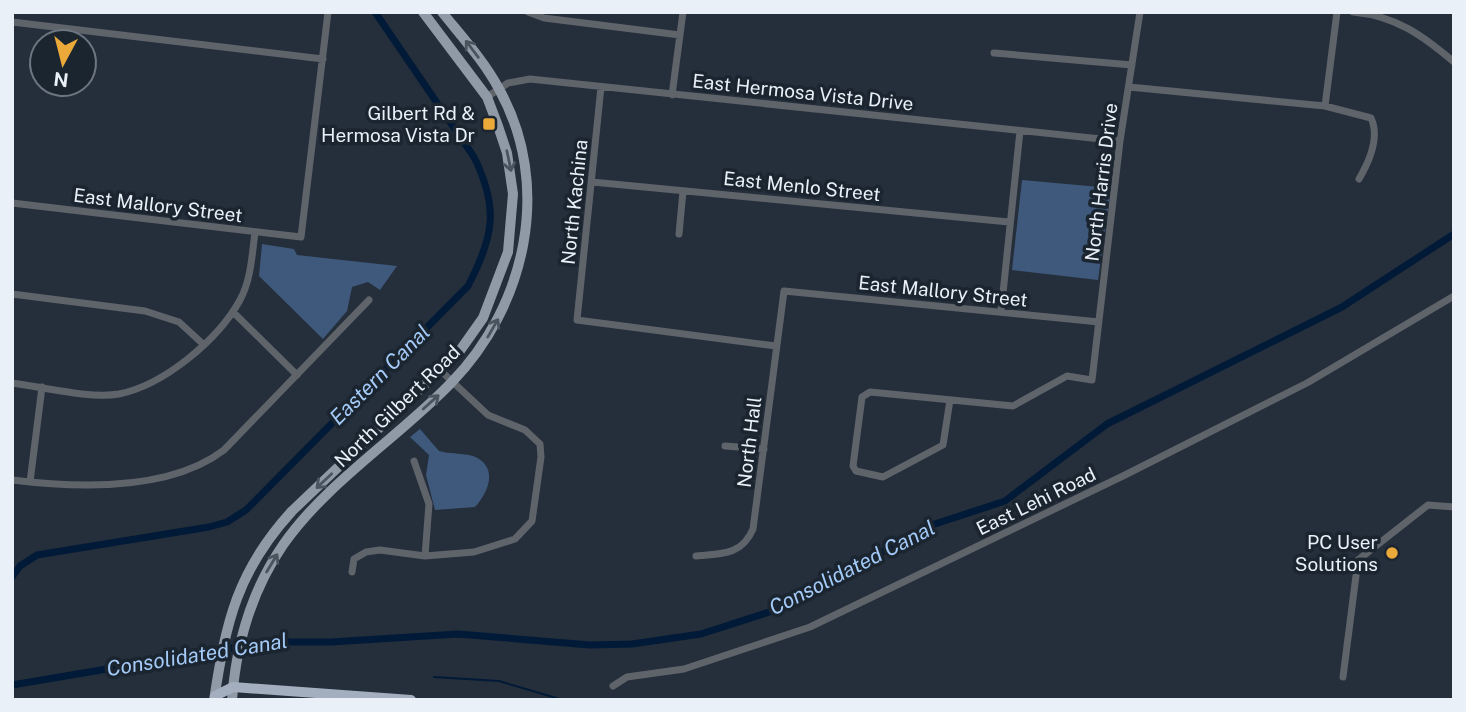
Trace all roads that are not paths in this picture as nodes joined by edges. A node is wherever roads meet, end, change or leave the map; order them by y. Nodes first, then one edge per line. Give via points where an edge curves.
1 (328, 12) edge
2 (423, 12) edge
3 (442, 12) edge
4 (528, 12) edge
5 (683, 12) edge
6 (1140, 12) edge
7 (1336, 12) edge
8 (1353, 12) edge
9 (12, 22) edge
10 (680, 35) junction
11 (994, 53) dead end
12 (323, 60) junction
13 (1454, 62) edge
14 (1132, 65) junction
15 (601, 87) junction
16 (1129, 87) junction
17 (499, 89) junction
18 (672, 94) junction
19 (487, 97) junction
20 (1325, 106) junction
21 (1020, 131) junction
22 (1120, 141) junction
23 (1359, 179) dead end
24 (592, 182) junction
25 (683, 191) junction
26 (12, 203) edge
27 (1009, 222) junction
28 (255, 232) junction
29 (679, 234) dead end
30 (784, 291) joint
31 (12, 294) edge
32 (1454, 296) edge
33 (369, 300) dead end
34 (233, 312) junction
35 (1001, 312) junction
36 (1099, 323) junction
37 (203, 344) junction
38 (776, 346) junction
39 (441, 371) junction
40 (297, 375) junction
41 (452, 382) junction
42 (12, 383) edge
43 (42, 387) junction
44 (950, 400) junction
45 (725, 446) dead end
46 (764, 449) junction
47 (414, 461) dead end
48 (12, 480) edge
49 (30, 482) junction
50 (1454, 507) edge
51 (425, 556) junction
52 (696, 556) dead end
53 (352, 572) dead end
54 (1343, 677) dead end
55 (613, 686) dead end
56 (233, 687) junction
57 (215, 698) edge
58 (232, 700) edge
59 (411, 700) edge

1 - 12 street
2 - 19 main road, North Gilbert Road
17 -> 3 main road, North Gilbert Road
4 - 10 street via 544,18
5 - 10 street
6 - 14 street, North Harris Drive
7 - 20 street
8 - 13 street via 1396,21
9 - 12 street
10 - 18 street
11 - 14 street
12 - 28 street, East Mallory Street via 301,237
14 - 16 street, North Harris Drive
15 - 17 street, East Hermosa Vista Drive via 530,79
15 - 18 street, East Hermosa Vista Drive
15 - 24 street, North Kachina
16 - 20 street
16 - 22 street, North Harris Drive
17 - 19 street, East Hermosa Vista Drive
41 -> 17 main road, North Gilbert Road via 482,347 503,311 525,239 523,158
18 - 21 street, East Hermosa Vista Drive
19 -> 39 main road, North Gilbert Road via 511,173 510,242 502,275 483,318
20 - 23 street via 1371,118 1375,126 1369,163
21 - 22 street, East Hermosa Vista Drive
21 - 27 street
22 - 36 street, North Harris Drive
24 - 25 street, East Menlo Street
24 - 38 street, North Kachina via 577,320
25 - 27 street, East Menlo Street
25 - 29 street
26 - 28 street, East Mallory Street
27 - 35 street
28 - 34 street via 247,283
30 - 35 street, East Mallory Street
30 - 38 street, North Hall
31 - 37 street via 145,310 179,322
32 - 55 street, East Lehi Road via 1307,383 810,627 684,669 627,677
33 - 40 street
34 - 37 street
34 - 40 street
35 - 36 street, East Mallory Street
36 - 44 street, North Harris Drive via 1092,380 1067,376 1013,406
37 - 43 street via 176,371 118,394
38 - 46 street, North Hall
39 - 41 street
39 -> 57 main road, North Gilbert Road via 278,526 242,581
40 - 49 street via 223,450 187,472 77,487
41 - 51 street via 488,415 525,430 540,444 532,521 516,539 502,544 474,552
56 -> 41 main road, North Gilbert Road via 245,625 266,574 300,524
42 - 43 street
43 - 49 street
44 - 44 street via 870,392 862,397 856,471 883,477 943,444
45 - 46 street
46 - 52 street, North Hall via 747,543 724,554
47 - 51 street via 429,504
48 - 49 street
50 - 54 street via 1428,505 1358,560
51 - 53 street via 366,552 354,559
56 - 57 highway
56 - 58 main road, North Gilbert Road
56 - 59 highway
57 - 58 highway

